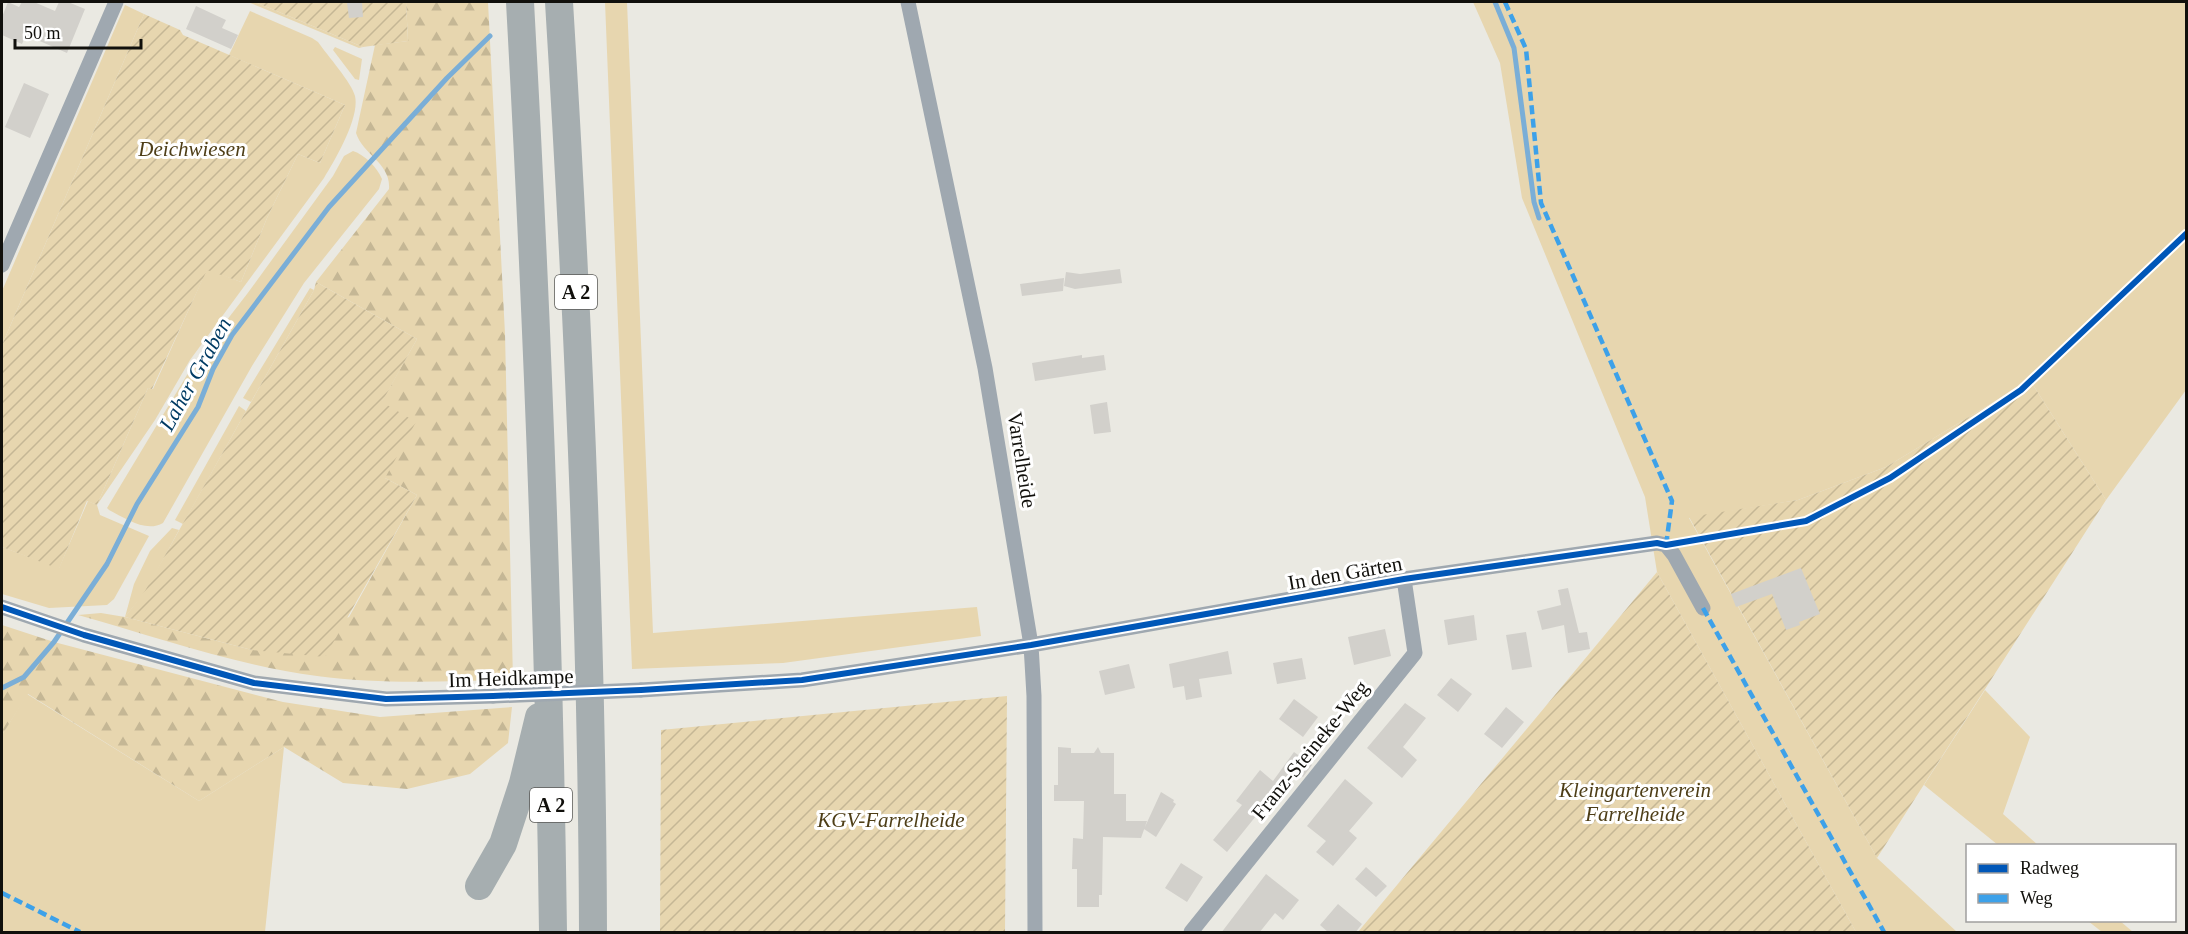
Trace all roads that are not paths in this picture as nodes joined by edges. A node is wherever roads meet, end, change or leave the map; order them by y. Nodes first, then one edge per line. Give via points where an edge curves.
1 (116, 2) edge
2 (520, 2) edge
3 (559, 2) edge
4 (908, 2) edge
5 (2, 265) edge
6 (1404, 579) junction
7 (2, 607) edge
8 (1702, 608) dead end
9 (1031, 645) junction
10 (549, 676) junction
11 (479, 886) dead end
12 (552, 933) edge
13 (593, 933) edge
14 (1035, 933) edge
15 (1191, 933) edge

1 - 5 street
2 - 10 highway, A 2
3 - 13 highway, A 2 via 574,243 586,571
4 - 9 street, Varrelheide via 985,368
6 - 8 street, In den Gärten via 1657,543 1666,545 1674,555
6 - 9 street, In den Gärten
6 - 15 street, Franz-Steineke-Weg via 1415,653
7 - 9 street, Im Heidkampe, bridge via 84,635 254,683 386,699 802,680
9 - 14 street, Varrelheide
10 - 11 highway via 523,783 502,844
10 - 12 highway, A 2

